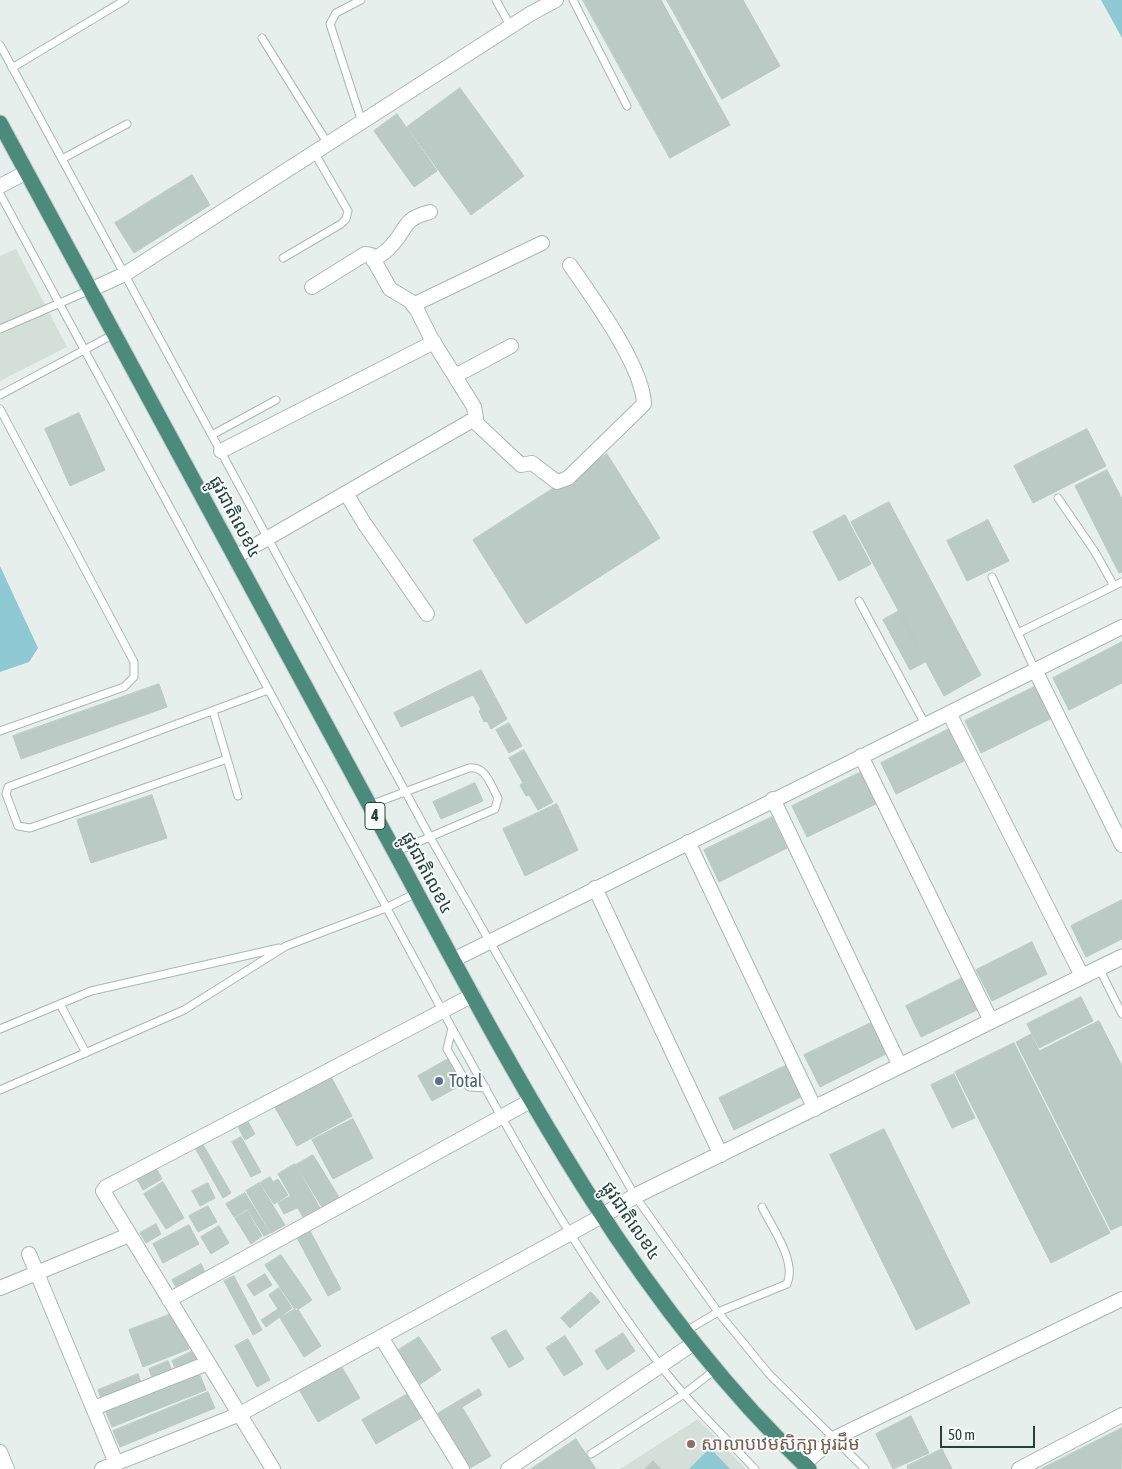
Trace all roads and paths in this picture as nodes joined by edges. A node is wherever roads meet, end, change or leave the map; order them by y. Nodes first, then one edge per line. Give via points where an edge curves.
1 (125, 0) edge
2 (361, 0) edge
3 (496, 0) edge
4 (556, 0) edge
5 (573, 0) edge
6 (510, 27) junction
7 (262, 38) dead end
8 (0, 45) edge
9 (12, 68) junction
10 (627, 106) dead end
11 (362, 122) junction
12 (0, 123) edge
13 (127, 124) dead end
14 (328, 144) junction
15 (314, 152) junction
16 (62, 159) junction
17 (27, 172) junction
18 (0, 186) edge
19 (0, 194) edge
20 (430, 212) dead end
21 (542, 243) dead end
22 (283, 258) dead end
23 (373, 260) junction
24 (570, 265) dead end
25 (125, 274) junction
26 (312, 287) dead end
27 (90, 290) junction
28 (58, 302) junction
29 (412, 304) junction
30 (0, 329) edge
31 (114, 334) junction
32 (434, 342) junction
33 (511, 346) dead end
34 (84, 350) junction
35 (455, 376) junction
36 (0, 395) edge
37 (276, 400) dead end
38 (0, 409) edge
39 (473, 420) junction
40 (212, 435) junction
41 (221, 451) junction
42 (346, 493) junction
43 (1058, 498) dead end
44 (268, 538) junction
45 (235, 557) junction
46 (992, 577) dead end
47 (1122, 582) edge
48 (1114, 586) junction
49 (859, 601) dead end
50 (426, 614) dead end
51 (1122, 627) edge
52 (1018, 633) junction
53 (1035, 670) junction
54 (268, 690) junction
55 (213, 711) junction
56 (948, 713) junction
57 (925, 724) junction
58 (0, 731) edge
59 (862, 756) junction
60 (227, 759) junction
61 (405, 790) junction
62 (238, 796) dead end
63 (773, 799) junction
64 (369, 805) junction
65 (430, 836) junction
66 (688, 842) junction
67 (1122, 845) edge
68 (395, 852) junction
69 (595, 888) junction
70 (417, 893) junction
71 (386, 908) junction
72 (490, 941) junction
73 (286, 946) junction
74 (1122, 957) edge
75 (453, 960) junction
76 (1099, 968) junction
77 (1082, 976) junction
78 (473, 994) junction
79 (60, 1004) junction
80 (442, 1010) junction
81 (1122, 1014) edge
82 (991, 1021) junction
83 (452, 1028) junction
84 (0, 1029) edge
85 (86, 1053) junction
86 (900, 1066) junction
87 (486, 1088) junction
88 (0, 1090) edge
89 (532, 1100) junction
90 (815, 1109) junction
91 (501, 1118) junction
92 (721, 1155) junction
93 (636, 1196) junction
94 (762, 1208) dead end
95 (602, 1216) junction
96 (569, 1234) junction
97 (129, 1235) junction
98 (29, 1254) dead end
99 (36, 1273) junction
100 (0, 1288) edge
101 (1122, 1299) edge
102 (170, 1300) junction
103 (718, 1312) junction
104 (381, 1337) junction
105 (690, 1337) junction
106 (208, 1363) junction
107 (660, 1366) junction
108 (716, 1369) junction
109 (684, 1394) junction
110 (94, 1408) junction
111 (240, 1414) junction
112 (1122, 1415) edge
113 (832, 1439) junction
114 (0, 1452) edge
115 (591, 1454) dead end
116 (116, 1463) junction
117 (807, 1467) edge
118 (270, 1468) edge
119 (7, 1469) edge
120 (102, 1469) edge
121 (462, 1469) edge
122 (508, 1469) edge
123 (755, 1469) edge
124 (865, 1469) edge
125 (1019, 1469) edge

1 - 9 lane
2 - 11 lane via 336,13 330,24
3 - 6 lane
4 - 6 street
5 - 10 lane
6 - 11 street
7 - 14 lane
8 - 9 lane
9 - 16 lane
11 - 14 street
12 - 17 highway, ផ្លូវជាតិលេខ៤ / 4
13 - 16 lane
14 - 15 street
15 - 22 lane via 348,215 341,224
15 - 25 street
16 - 25 lane
17 - 18 street
17 - 27 highway, ផ្លូវជាតិលេខ៤ / 4
19 - 28 lane
20 - 23 street via 416,216 403,226 394,244
21 - 29 street
23 - 26 street via 371,255 365,254
23 - 29 street via 390,289
24 - 39 street via 612,328 640,384 644,404 568,478 557,482 532,463 521,465
25 - 27 street
25 - 40 lane
27 - 28 lane
27 - 31 highway, ផ្លូវជាតិលេខ៤ / 4
28 - 30 lane
28 - 34 lane
29 - 32 street
31 - 34 lane
31 - 45 highway, ផ្លូវជាតិលេខ៤ / 4
32 - 35 street
32 - 41 street
33 - 35 street
34 - 36 lane
34 - 54 lane
35 - 39 street via 476,414
37 - 40 lane
38 - 58 lane via 134,662 134,678 124,687
39 - 42 street
40 - 41 lane
41 - 44 lane
42 - 44 street
42 - 50 street
43 - 48 lane
44 - 45 street
44 - 61 lane
45 - 64 highway, ផ្លូវជាតិលេខ៤ / 4
46 - 52 lane
47 - 48 lane
48 - 52 lane
49 - 57 lane
51 - 53 street
52 - 53 lane
53 - 56 street
53 - 67 street
54 - 55 lane
54 - 71 lane
55 - 60 lane
55 - 60 lane via 8,787 6,794 18,826 30,828
56 - 57 street
56 - 77 street
57 - 59 street
59 - 63 street
59 - 82 street
60 - 62 lane
61 - 64 lane
61 - 65 lane
61 - 65 lane via 477,767 483,771 498,798 495,809
63 - 66 street
63 - 86 street
64 - 68 highway, ផ្លូវជាតិលេខ៤ / 4
65 - 68 lane
65 - 72 lane
66 - 69 street
66 - 90 street
68 - 70 highway, ផ្លូវជាតិលេខ៤ / 4
69 - 72 street
69 - 92 street
70 - 71 lane
70 - 75 highway, ផ្លូវជាតិលេខ៤ / 4
71 - 73 lane
71 - 80 lane
72 - 75 street
72 - 93 lane
73 - 79 lane via 91,992
73 - 85 lane via 184,1010
74 - 76 street
75 - 78 highway, ផ្លូវជាតិលេខ៤ / 4
76 - 77 street
76 - 81 lane
77 - 82 street
78 - 80 street
78 - 89 highway, ផ្លូវជាតិលេខ៤ / 4
79 - 84 lane
79 - 85 lane
80 - 83 lane
80 - 97 street via 106,1186 104,1195
82 - 86 street
83 - 87 lane
83 - 87 lane via 447,1049 469,1087
85 - 88 lane
86 - 90 street
87 - 91 lane
89 - 91 street
89 - 95 highway, ផ្លូវជាតិលេខ៤ / 4
90 - 92 street
91 - 96 lane
91 - 102 street
92 - 93 street
93 - 95 street
93 - 103 lane
94 - 103 lane via 787,1257 791,1276 788,1284
95 - 96 street
95 - 105 highway, ផ្លូវជាតិលេខ៤ / 4
96 - 104 street
96 - 107 lane
97 - 99 street
97 - 102 street
98 - 99 street
99 - 100 street
99 - 110 street
101 - 113 street
102 - 106 street
103 - 105 lane
103 - 113 lane via 769,1374
104 - 111 street
104 - 121 street
105 - 107 street
105 - 108 highway, ផ្លូវជាតិលេខ៤ / 4
106 - 110 street
106 - 111 street
107 - 109 lane
107 - 122 street
108 - 109 lane
108 - 117 highway, ផ្លូវជាតិលេខ៤ / 4
109 - 115 lane
109 - 123 lane
110 - 116 street
111 - 116 street
111 - 118 street
112 - 125 street
113 - 117 street
113 - 124 lane
114 - 119 street
116 - 120 street

